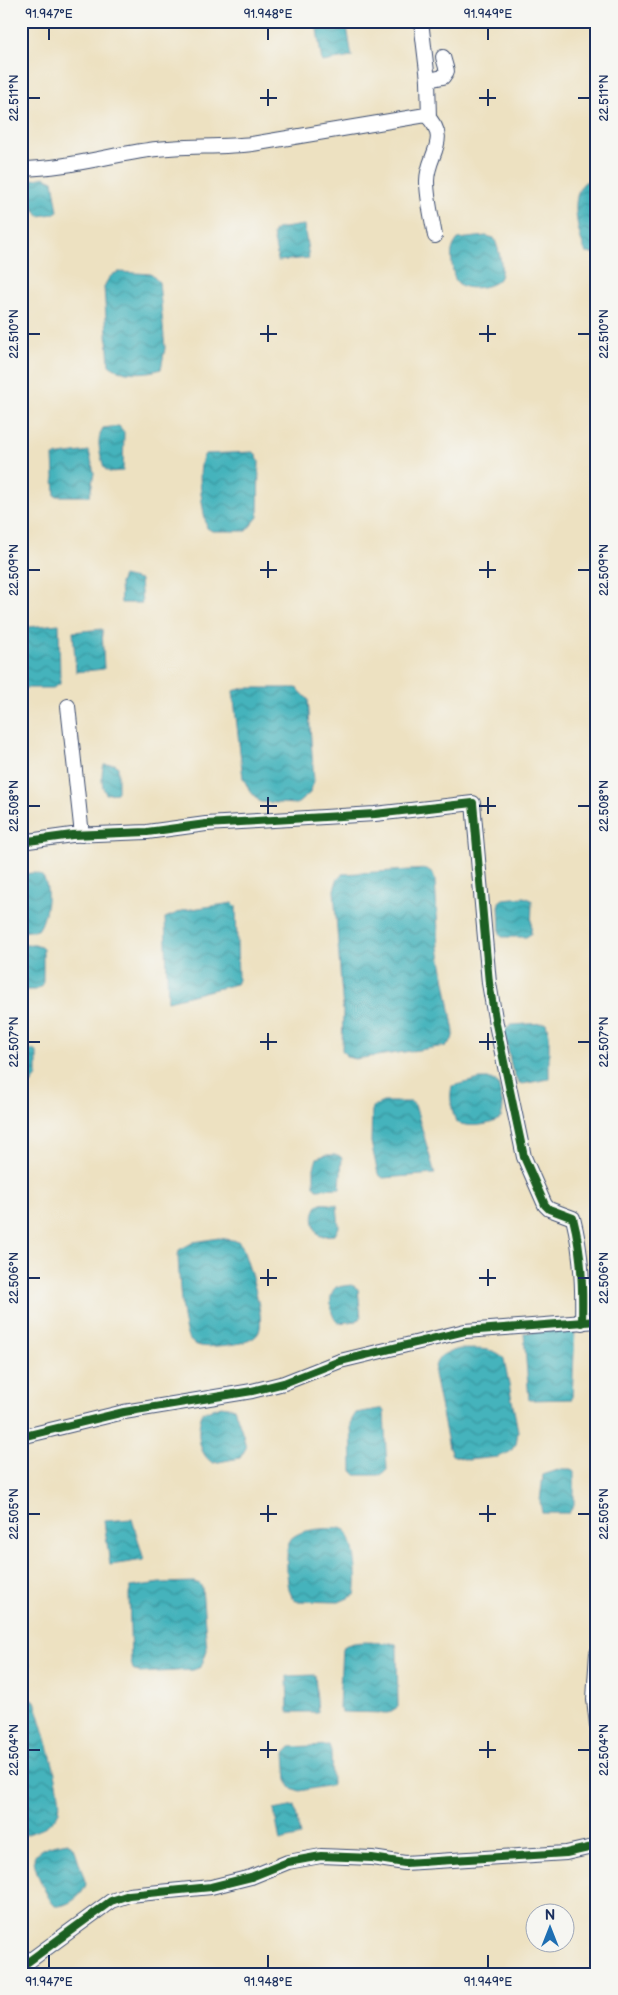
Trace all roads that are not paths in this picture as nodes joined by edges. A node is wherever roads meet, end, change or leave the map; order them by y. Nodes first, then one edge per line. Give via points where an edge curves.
1 (421, 21) edge
2 (443, 57) dead end
3 (428, 80) junction
4 (429, 118) junction
5 (21, 169) edge
6 (435, 236) dead end
7 (68, 706) dead end
8 (82, 835) junction
9 (21, 842) edge
10 (597, 1321) edge
11 (582, 1323) junction
12 (21, 1437) edge
13 (597, 1653) edge
14 (597, 1725) edge
15 (597, 1846) edge
16 (21, 1967) edge

1 - 3 street
2 - 3 street via 444,77
3 - 4 street
4 - 5 street via 426,115 414,116 243,145 149,150 54,168
4 - 6 street via 438,134 427,179
7 - 8 street
8 - 9 street
8 - 11 street via 375,814 473,803 489,983 516,1123 524,1157 545,1205 573,1218 583,1284
10 - 11 street
11 - 12 street via 465,1331 340,1361 284,1383 252,1391 124,1412
13 - 14 street via 594,1699
15 - 16 street via 566,1853 405,1863 321,1856 288,1862 250,1877 211,1887 129,1895 111,1901

